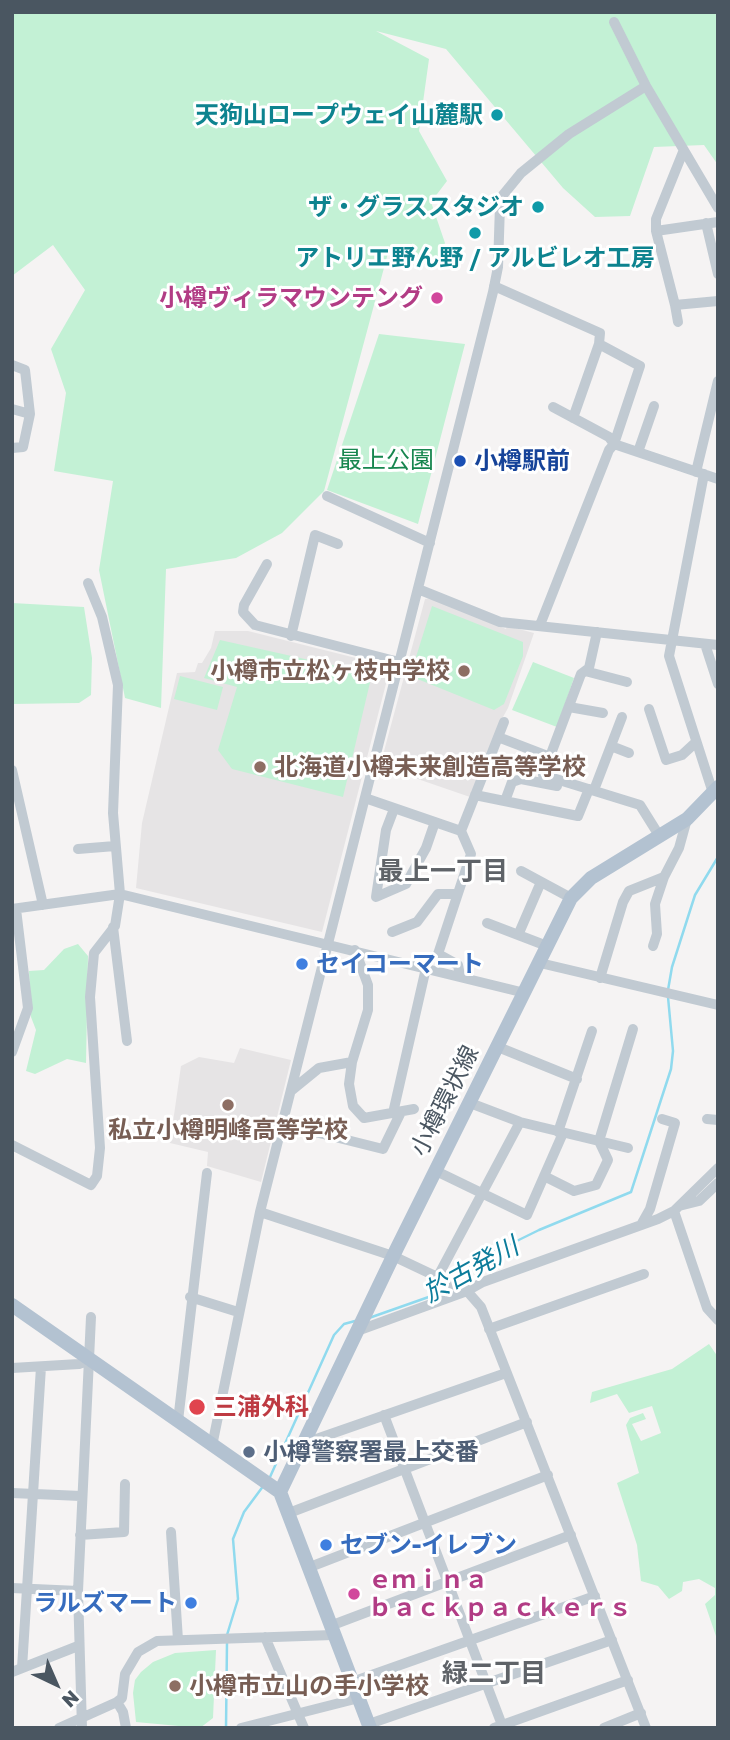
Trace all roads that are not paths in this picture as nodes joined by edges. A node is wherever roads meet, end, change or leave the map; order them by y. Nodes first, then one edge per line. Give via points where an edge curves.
1 (614, 22) dead end
2 (646, 86) junction
3 (682, 152) junction
4 (718, 208) edge
5 (718, 222) edge
6 (706, 223) junction
7 (656, 231) junction
8 (718, 274) edge
9 (494, 286) junction
10 (718, 301) edge
11 (675, 305) junction
12 (678, 322) dead end
13 (598, 344) junction
14 (12, 365) edge
15 (718, 381) edge
16 (654, 406) dead end
17 (553, 407) dead end
18 (12, 409) edge
19 (30, 414) junction
20 (573, 418) junction
21 (614, 444) junction
22 (12, 448) edge
23 (638, 452) junction
24 (700, 473) junction
25 (718, 478) edge
26 (327, 496) dead end
27 (430, 542) junction
28 (338, 544) dead end
29 (267, 564) dead end
30 (88, 583) dead end
31 (418, 589) junction
32 (540, 625) junction
33 (597, 632) junction
34 (291, 636) junction
35 (670, 641) junction
36 (705, 644) junction
37 (718, 645) edge
38 (399, 662) junction
39 (585, 671) junction
40 (627, 682) dead end
41 (718, 684) edge
42 (569, 707) junction
43 (649, 709) dead end
44 (603, 713) dead end
45 (622, 718) dead end
46 (504, 722) dead end
47 (498, 737) junction
48 (695, 743) junction
49 (611, 746) junction
50 (629, 754) dead end
51 (550, 757) junction
52 (12, 770) edge
53 (562, 781) junction
54 (591, 790) junction
55 (715, 790) edge
56 (475, 795) junction
57 (365, 798) junction
58 (505, 801) junction
59 (394, 809) junction
60 (687, 819) junction
61 (435, 822) junction
62 (461, 831) junction
63 (660, 837) junction
64 (115, 846) junction
65 (78, 849) dead end
66 (521, 871) dead end
67 (664, 877) junction
68 (541, 881) junction
69 (120, 894) junction
70 (457, 894) junction
71 (571, 898) junction
72 (43, 905) junction
73 (14, 909) edge
74 (487, 923) dead end
75 (113, 927) junction
76 (392, 932) dead end
77 (519, 933) junction
78 (329, 943) junction
79 (547, 946) junction
80 (653, 946) dead end
81 (355, 950) junction
82 (540, 963) junction
83 (426, 968) junction
84 (460, 976) junction
85 (600, 978) junction
86 (525, 993) junction
87 (718, 1006) edge
88 (633, 1029) dead end
89 (592, 1031) dead end
90 (127, 1041) dead end
91 (498, 1047) junction
92 (12, 1052) edge
93 (352, 1062) junction
94 (577, 1079) junction
95 (292, 1090) junction
96 (470, 1103) junction
97 (414, 1109) dead end
98 (397, 1112) junction
99 (662, 1119) dead end
100 (520, 1122) junction
101 (284, 1124) junction
102 (560, 1133) junction
103 (599, 1141) junction
104 (12, 1145) edge
105 (628, 1148) dead end
106 (718, 1168) edge
107 (436, 1171) junction
108 (208, 1173) dead end
109 (544, 1176) junction
110 (718, 1183) edge
111 (481, 1194) junction
112 (675, 1209) junction
113 (260, 1212) junction
114 (641, 1225) junction
115 (393, 1256) junction
116 (643, 1274) dead end
117 (442, 1281) junction
118 (463, 1290) junction
119 (190, 1297) junction
120 (12, 1305) edge
121 (237, 1312) junction
122 (91, 1317) dead end
123 (718, 1320) edge
124 (361, 1323) junction
125 (489, 1329) junction
126 (90, 1360) junction
127 (41, 1367) junction
128 (12, 1368) edge
129 (506, 1373) junction
130 (384, 1415) junction
131 (178, 1421) junction
132 (527, 1422) junction
133 (302, 1444) junction
134 (212, 1446) junction
135 (404, 1469) junction
136 (548, 1475) junction
137 (125, 1484) dead end
138 (271, 1486) junction
139 (12, 1493) edge
140 (34, 1494) junction
141 (81, 1496) junction
142 (289, 1513) junction
143 (424, 1523) junction
144 (170, 1532) dead end
145 (80, 1535) junction
146 (571, 1535) junction
147 (310, 1567) junction
148 (446, 1581) junction
149 (12, 1588) edge
150 (27, 1589) junction
151 (78, 1591) junction
152 (595, 1596) junction
153 (332, 1630) junction
154 (265, 1637) junction
155 (177, 1640) junction
156 (469, 1640) junction
157 (612, 1640) junction
158 (78, 1646) junction
159 (17, 1670) edge
160 (628, 1680) junction
161 (352, 1682) junction
162 (486, 1682) junction
163 (359, 1698) junction
164 (117, 1702) junction
165 (298, 1712) junction
166 (641, 1713) junction
167 (81, 1723) edge
168 (369, 1726) edge
169 (498, 1726) edge
170 (59, 1728) edge
171 (126, 1728) edge
172 (241, 1728) edge
173 (304, 1728) edge
174 (604, 1728) edge
175 (646, 1728) edge

1 - 2 street
2 - 3 street
2 - 9 street via 569,134 521,173 503,195 497,216
3 - 4 street
3 - 7 street via 656,219
5 - 6 street
6 - 7 street
6 - 8 street
7 - 11 street
9 - 13 street via 600,333
9 - 27 street
10 - 11 street
11 - 12 street
13 - 20 street
13 - 21 street via 640,366
14 - 19 street via 25,370
15 - 24 street
16 - 23 street
17 - 20 street
18 - 19 street
19 - 22 street via 23,447
20 - 21 street
21 - 23 street
21 - 32 street
23 - 24 street
24 - 25 street
24 - 35 street
26 - 27 street
27 - 31 street
28 - 34 street via 315,535
29 - 34 street via 243,612 255,625
30 - 64 street via 102,617 118,685
31 - 32 street via 483,617
31 - 38 street
32 - 33 street
33 - 35 street
33 - 39 street
34 - 38 street
35 - 36 street
35 - 48 street via 669,656
36 - 37 street
36 - 41 street
38 - 57 street
39 - 40 street
39 - 42 street
42 - 44 street
42 - 51 street
43 - 48 street via 666,760 682,755
45 - 49 street
46 - 47 street
47 - 51 street
47 - 56 street
48 - 55 street
49 - 50 street
49 - 54 street
51 - 53 street via 543,775
52 - 72 street
53 - 54 street
53 - 58 street via 560,786 521,779 512,782
54 - 58 street via 578,816
54 - 63 street via 640,805
55 - 60 main road, 小樽環状線
56 - 58 street
56 - 62 street
57 - 59 street
57 - 78 street
59 - 61 street
59 - 61 street via 386,830 376,897 406,884
60 - 63 main road, 小樽環状線
60 - 67 street
61 - 62 street
62 - 70 street via 471,854
63 - 71 main road, 小樽環状線 via 591,878
64 - 65 street
64 - 69 street
66 - 68 street
67 - 80 street via 656,904
67 - 85 street via 629,891
68 - 71 street
68 - 77 street
69 - 72 street
69 - 75 street
69 - 78 street
70 - 76 street via 438,894 417,922
70 - 84 street via 438,954 457,965
71 - 79 main road, 小樽環状線
72 - 73 street
73 - 92 street via 28,1008
74 - 77 street
75 - 90 street
75 - 104 street via 94,953 92,975 94,1099 100,1148 97,1176 91,1185
77 - 79 street
78 - 81 street
78 - 95 street
79 - 82 main road, 小樽環状線
81 - 83 street
81 - 93 street via 368,985 368,1010
82 - 85 street
82 - 86 main road, 小樽環状線
83 - 84 street
83 - 98 street
84 - 86 street
85 - 87 street
86 - 91 main road, 小樽環状線
88 - 103 street
89 - 94 street
91 - 94 street
91 - 96 main road, 小樽環状線
93 - 95 street via 319,1068
93 - 98 street via 349,1084 359,1114 364,1118
94 - 102 street
95 - 101 street
96 - 100 street
96 - 107 main road, 小樽環状線
97 - 98 street
98 - 101 street via 383,1149
99 - 114 street via 675,1123
100 - 102 street
100 - 111 street
101 - 113 street
102 - 103 street
102 - 109 street
103 - 105 street
103 - 109 street via 608,1160 596,1185 574,1191
106 - 112 street
107 - 111 street
107 - 115 main road, 小樽環状線
108 - 119 street
109 - 111 street via 527,1215
110 - 112 street via 699,1201
111 - 117 street
112 - 114 street
112 - 123 street via 706,1308
113 - 115 street
113 - 121 street
114 - 118 street
115 - 117 street
115 - 124 main road, 小樽環状線
116 - 125 street
117 - 118 street
118 - 124 street
118 - 125 street via 481,1307
119 - 121 street
119 - 131 street
120 - 126 main road
121 - 134 street
122 - 126 street
124 - 133 main road, 小樽環状線
125 - 129 street
126 - 127 street
126 - 131 main road
126 - 141 street
127 - 128 street
127 - 140 street
129 - 130 street
129 - 132 street
130 - 133 street
130 - 135 street
131 - 134 main road
132 - 135 street
132 - 136 street
133 - 138 main road, 小樽環状線
134 - 138 main road
135 - 142 street
135 - 143 street
136 - 143 street
136 - 146 street
137 - 145 street via 124,1532
138 - 142 main road
139 - 140 street
140 - 141 street
140 - 150 street
141 - 145 street
142 - 147 main road
143 - 147 street
143 - 148 street
144 - 155 street
145 - 151 street
146 - 148 street
146 - 152 street
147 - 153 main road
148 - 153 street
148 - 156 street
149 - 150 street
150 - 151 street
150 - 159 street
151 - 158 street
152 - 156 street
152 - 157 street
153 - 154 street
153 - 161 main road
154 - 155 street
154 - 165 street
155 - 164 street via 157,1642 138,1652
156 - 161 street
156 - 162 street
157 - 160 street
157 - 162 street
158 - 159 street
158 - 167 street
160 - 166 street
160 - 169 street
161 - 163 main road
162 - 168 street
162 - 169 street
163 - 165 street
163 - 168 main road
164 - 167 street
164 - 171 street
165 - 172 street
165 - 173 street
166 - 174 street
166 - 175 street
167 - 170 street

